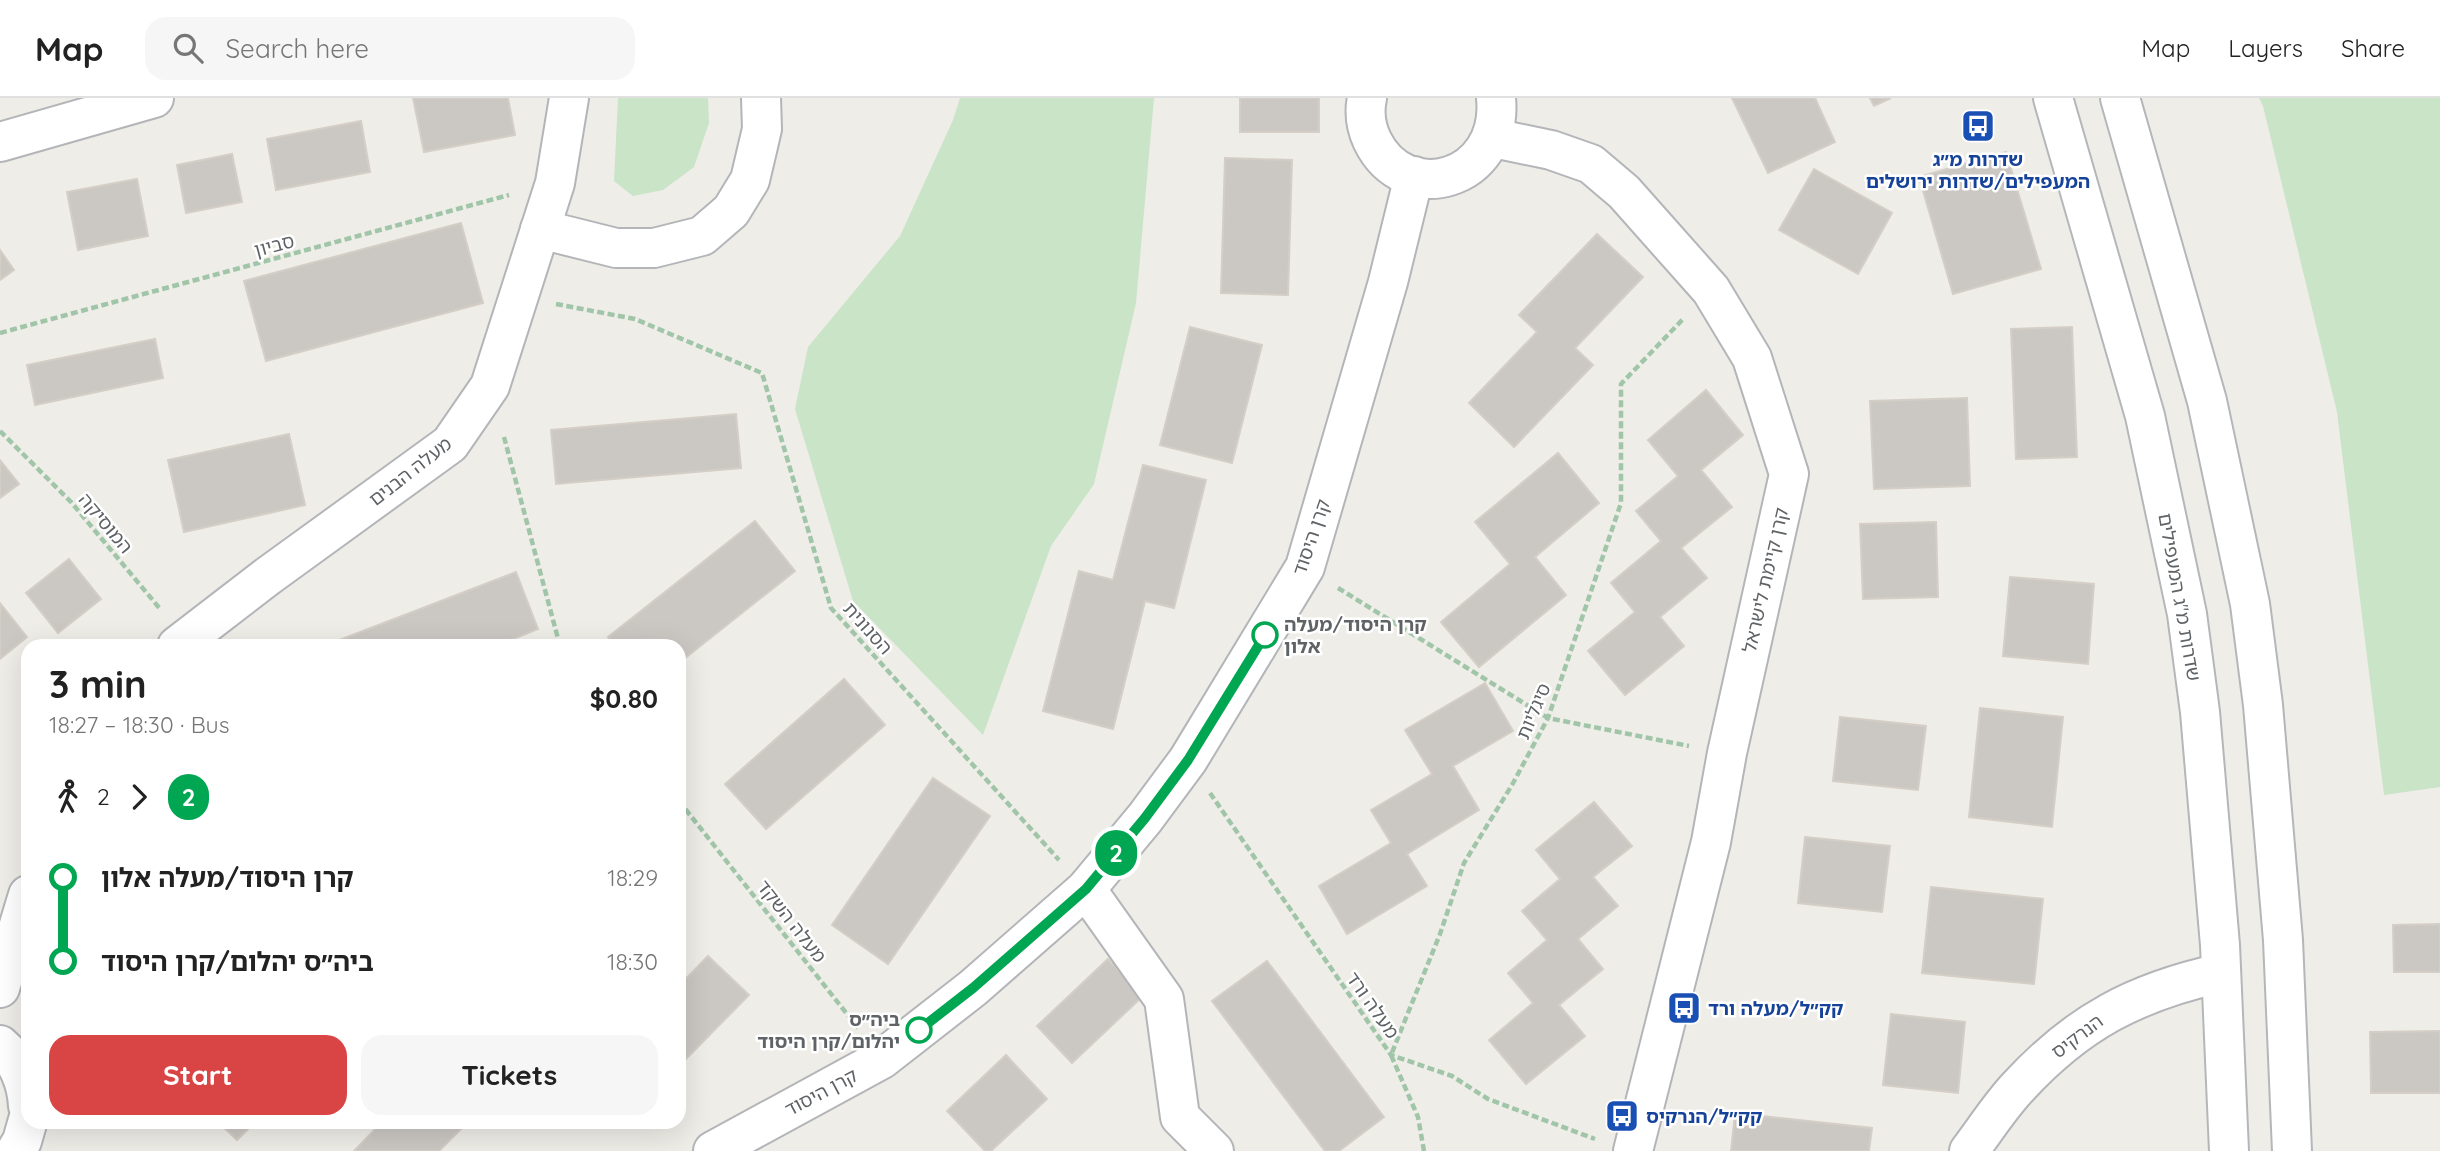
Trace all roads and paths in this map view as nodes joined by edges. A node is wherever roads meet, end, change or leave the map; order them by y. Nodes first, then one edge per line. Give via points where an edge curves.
1 (154, 98) edge
2 (569, 98) edge
3 (761, 98) edge
4 (1367, 98) edge
5 (1496, 98) edge
6 (2053, 98) edge
7 (2120, 98) edge
8 (1493, 138) junction
9 (0, 142) edge
10 (1415, 176) junction
11 (555, 183) junction
12 (540, 229) junction
13 (1711, 290) junction
14 (517, 298) junction
15 (0, 333) edge
16 (490, 386) junction
17 (0, 431) edge
18 (1305, 567) junction
19 (179, 639) edge
20 (185, 639) edge
21 (558, 639) edge
22 (1548, 718) junction
23 (1727, 753) junction
24 (1188, 760) junction
25 (686, 810) edge
26 (1086, 889) junction
27 (21, 918) edge
28 (2221, 973) junction
29 (0, 988) edge
30 (0, 1045) edge
31 (1391, 1055) junction
32 (882, 1059) junction
33 (21, 1073) edge
34 (1617, 1146) edge
35 (713, 1151) edge
36 (1214, 1151) edge
37 (1424, 1151) edge
38 (1969, 1151) edge
39 (2229, 1151) edge
40 (2292, 1151) edge

1 - 9 street
2 - 11 street, מעלה הבנים
3 - 12 street via 762,129 750,180 731,211 702,236 654,248 616,248
4 - 10 street via 1367,129 1377,150 1394,167
5 - 8 street
6 - 28 street, שדרות מ"ג המעפילים via 2145,416 2188,614
7 - 40 street via 2207,401 2250,604 2283,940
8 - 10 street via 1484,154 1452,175
8 - 13 street, קרן קיימת לישראל via 1591,163 1624,192
10 - 18 street, קרן היסוד
11 - 12 street, מעלה הבנים
11 - 15 path, סביון
12 - 14 street, מעלה הבנים
13 - 22 path, סיגליות via 1621,384 1621,503
13 - 23 street, קרן קיימת לישראל via 1752,358 1789,474
14 - 16 street, מעלה הבנים
14 - 26 path, הסנונית via 635,319 762,373 831,608
16 - 20 street, מעלה הבנים via 450,444
16 - 21 path
17 - 19 path, המוסיקה via 71,502
18 - 22 path
18 - 24 street, קרן היסוד
22 - 23 path
22 - 31 path, סיגליות via 1464,863
23 - 34 street, קרן קיימת לישראל via 1711,842
24 - 26 street, קרן היסוד
24 - 31 path, מעלה ורד
25 - 32 path, מעלה השקד
26 - 32 street, קרן היסוד via 973,988
26 - 36 street via 1164,999 1180,1117
27 - 29 street
28 - 38 street, הנרקיס via 2179,982 2119,1006 2069,1038 2017,1088
28 - 39 street, שדרות מ"ג המעפילים
30 - 33 street
31 - 34 path, מעלה ורד via 1452,1076 1488,1099
31 - 37 path via 1418,1117
32 - 35 street, קרן היסוד

